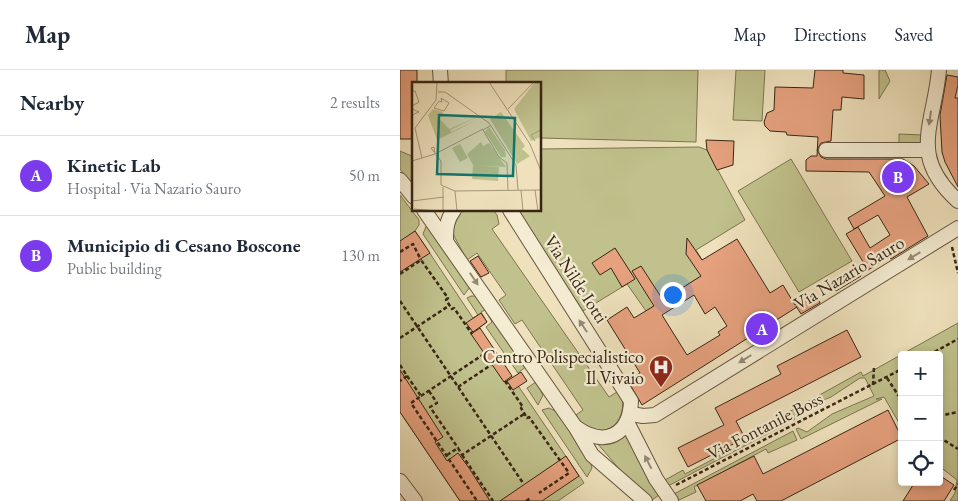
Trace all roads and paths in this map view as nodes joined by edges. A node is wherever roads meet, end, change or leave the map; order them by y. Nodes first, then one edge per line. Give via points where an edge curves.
1 (938, 70) edge
2 (826, 150) dead end
3 (927, 150) junction
4 (400, 180) edge
5 (412, 195) edge
6 (958, 201) edge
7 (425, 211) edge
8 (453, 211) edge
9 (511, 211) edge
10 (954, 231) edge
11 (446, 239) junction
12 (400, 252) edge
13 (422, 260) junction
14 (958, 273) edge
15 (400, 274) edge
16 (400, 301) edge
17 (450, 305) junction
18 (417, 327) junction
19 (472, 334) dead end
20 (400, 338) edge
21 (958, 339) edge
22 (936, 351) edge
23 (484, 354) dead end
24 (400, 365) edge
25 (491, 365) dead end
26 (874, 368) dead end
27 (898, 372) edge
28 (407, 376) junction
29 (451, 376) junction
30 (887, 378) junction
31 (400, 380) edge
32 (505, 381) dead end
33 (873, 385) junction
34 (458, 387) junction
35 (429, 391) junction
36 (421, 396) junction
37 (899, 396) edge
38 (958, 412) edge
39 (524, 414) junction
40 (943, 415) edge
41 (629, 418) junction
42 (576, 428) junction
43 (491, 436) junction
44 (943, 440) edge
45 (458, 448) junction
46 (958, 449) edge
47 (462, 455) junction
48 (447, 456) junction
49 (400, 482) edge
50 (523, 483) dead end
51 (958, 484) edge
52 (954, 490) dead end
53 (539, 493) dead end
54 (669, 495) edge
55 (531, 498) dead end
56 (406, 501) edge
57 (414, 501) edge
58 (478, 501) edge
59 (493, 501) edge
60 (526, 501) edge
61 (645, 501) edge

1 -> 3 street
2 - 3 street
3 - 6 street via 937,176
4 - 5 street
7 - 11 street
8 - 11 street via 449,216
41 -> 9 street, Via Nilde Iotti via 632,401
10 - 14 path
10 -> 41 street, Via Nazario Sauro via 655,415
11 -> 42 street
12 - 13 path via 413,244
13 - 15 path
13 - 17 path
16 - 18 path
17 - 18 path
17 - 19 path
18 - 20 path
18 - 29 path
21 - 22 path
23 - 29 path
24 - 28 path
25 - 34 path
26 - 33 path
27 - 30 path, Via Fontanile Boss
28 - 31 path
28 - 36 path
29 - 34 path
29 - 35 path
30 - 33 path, Via Fontanile Boss
30 - 37 path
32 - 39 path via 523,407
33 - 54 path, Via Fontanile Boss
34 - 43 path
35 - 36 path
35 - 45 path via 437,403 430,407
36 - 48 path via 411,403
38 - 40 path
39 - 43 path
39 - 53 path via 569,473
41 - 42 street via 617,433 603,438 588,436
54 -> 41 street, Via Nilde Iotti via 656,478
42 - 61 street via 592,455
43 - 47 path
43 - 50 path
44 - 46 path
45 - 47 path
45 - 48 path
47 - 59 path
48 - 58 path
49 - 56 street
49 - 57 street
51 - 52 path
55 - 60 path

